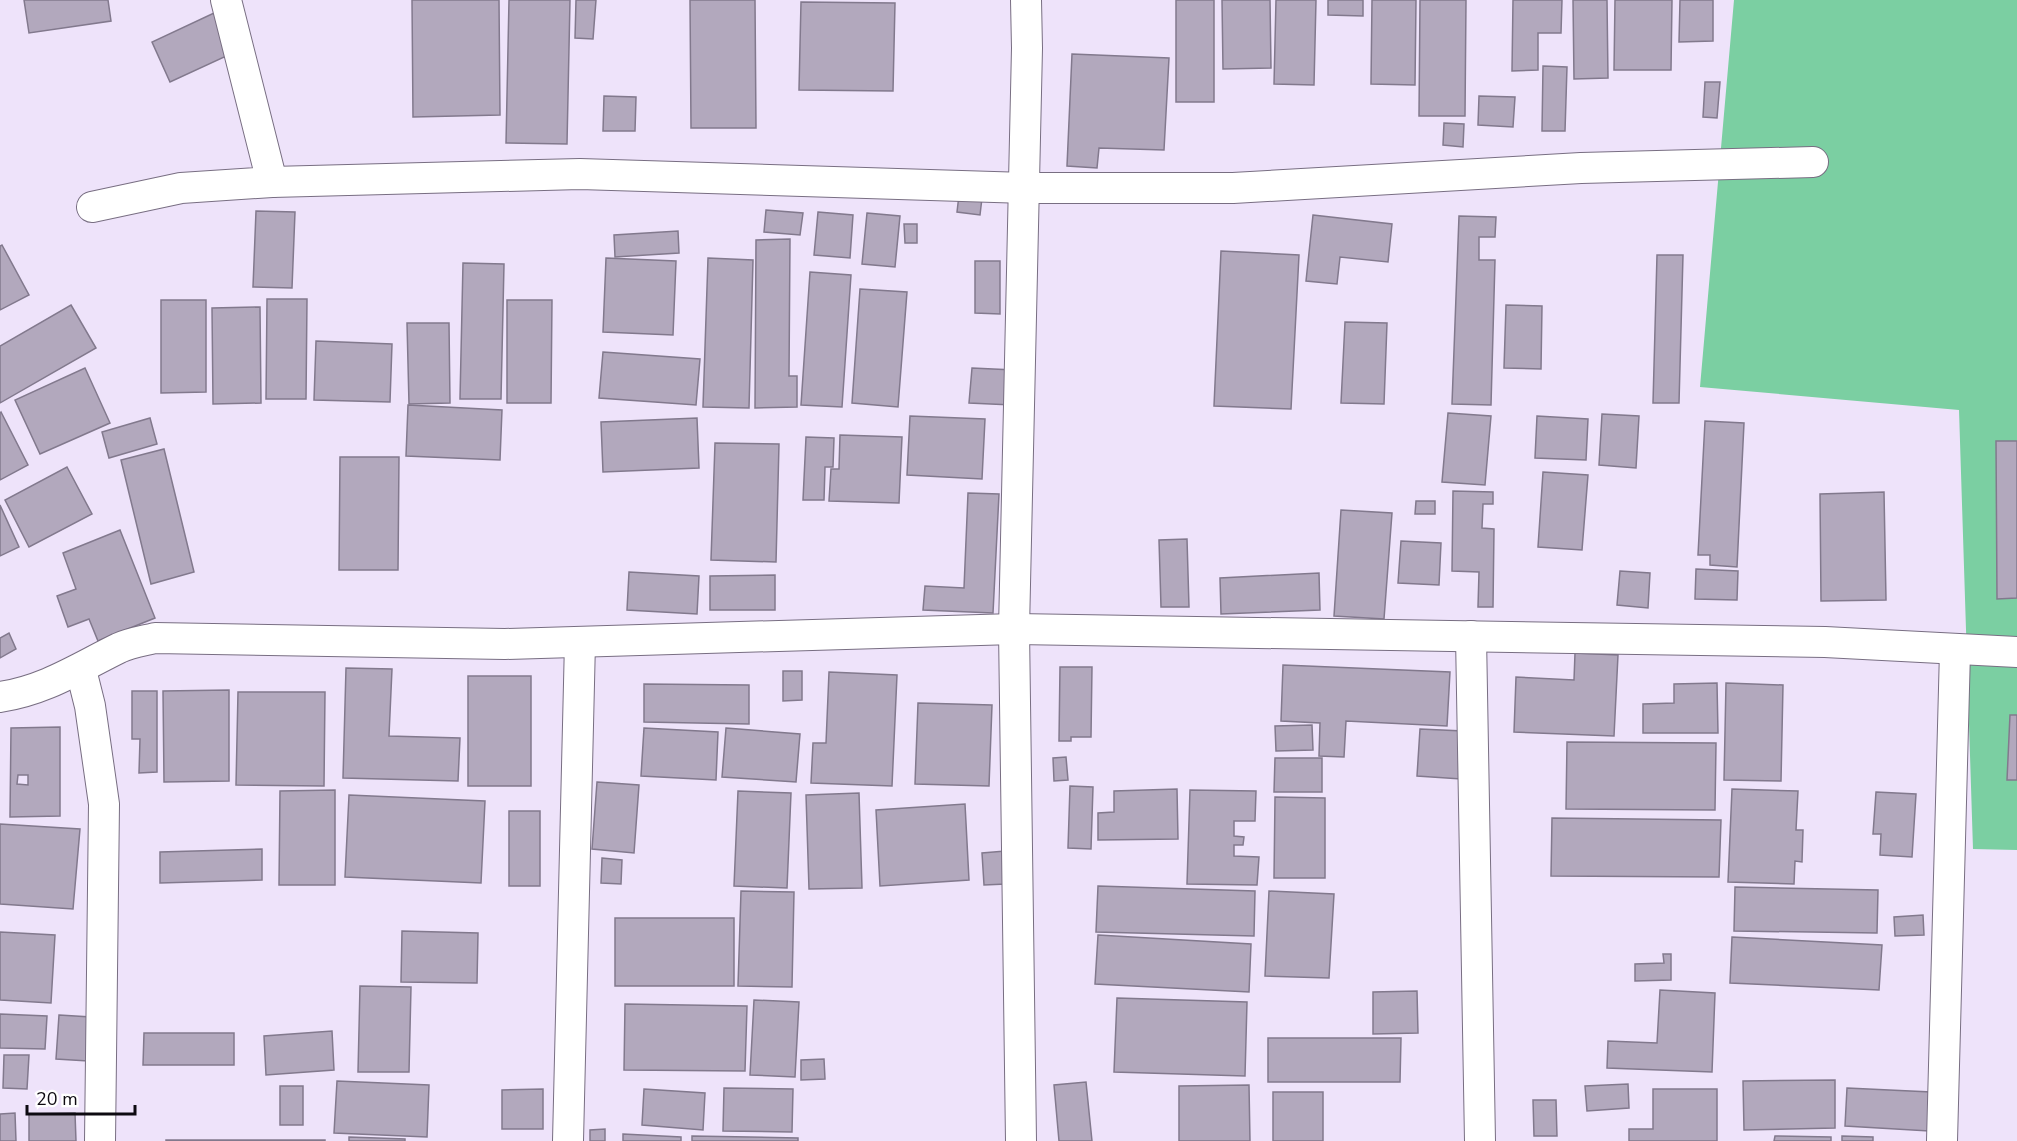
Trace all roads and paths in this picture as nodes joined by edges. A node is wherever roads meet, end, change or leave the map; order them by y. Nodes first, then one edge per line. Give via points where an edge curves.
1 (226, 0) edge
2 (1026, 0) edge
3 (1813, 162) dead end
4 (272, 182) junction
5 (1024, 188) junction
6 (92, 207) dead end
7 (1014, 629) junction
8 (1472, 636) junction
9 (580, 642) junction
10 (1955, 651) junction
11 (2017, 652) edge
12 (81, 670) junction
13 (0, 697) edge
14 (100, 1141) edge
15 (568, 1141) edge
16 (1021, 1141) edge
17 (1480, 1141) edge
18 (1942, 1141) edge

1 - 4 street
2 - 5 street
3 - 5 street via 1581,168 1233,188
4 - 5 street via 580,174
4 - 6 street via 181,188
5 - 7 street
7 - 8 street
7 - 9 street
7 - 16 street
8 - 10 street via 1825,642
8 - 17 street
9 - 12 street via 155,638 121,647
9 - 15 street
10 - 11 street
10 - 18 street
12 - 13 street via 27,693
12 - 14 street via 104,804

